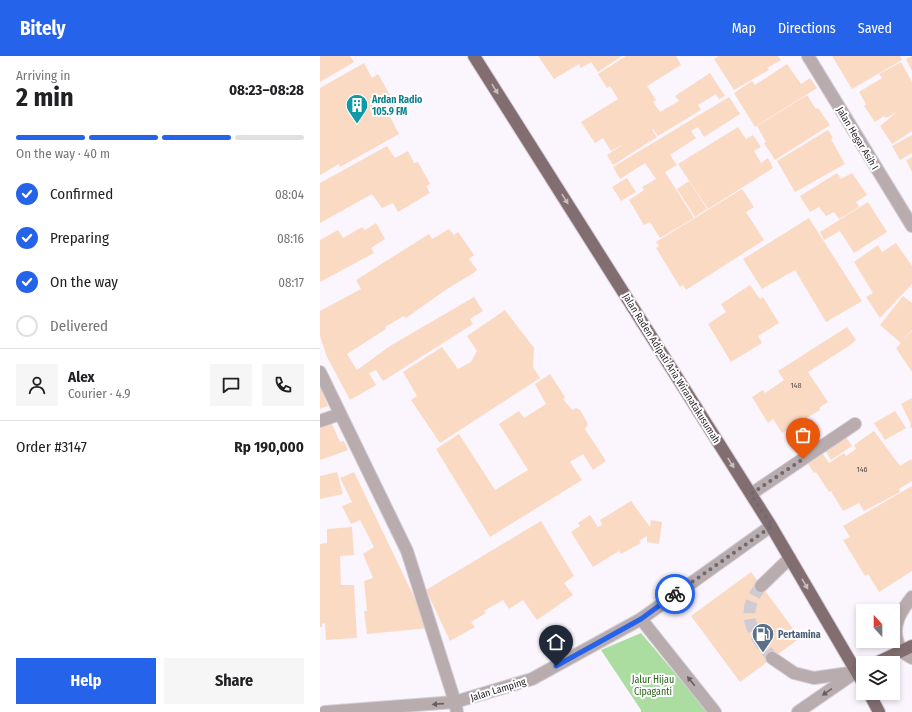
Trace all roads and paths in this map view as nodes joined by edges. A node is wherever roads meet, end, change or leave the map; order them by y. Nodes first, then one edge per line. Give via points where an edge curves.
1 (474, 56) edge
2 (808, 56) edge
3 (911, 222) edge
4 (320, 372) edge
5 (340, 414) junction
6 (320, 421) edge
7 (856, 424) dead end
8 (751, 494) junction
9 (772, 526) junction
10 (790, 558) junction
11 (762, 586) tunnel mouth
12 (912, 597) edge
13 (641, 619) junction
14 (906, 648) edge
15 (890, 656) edge
16 (772, 658) tunnel mouth
17 (912, 658) edge
18 (856, 665) edge
19 (856, 671) edge
20 (856, 672) edge
21 (873, 700) edge
22 (456, 707) edge
23 (325, 712) edge
24 (715, 712) edge
25 (798, 712) edge
26 (879, 712) edge

1 -> 8 main road, Jalan Raden Adipati Aria Wiranatakusumah
2 - 3 street, Jalan Hegar Asih I
4 - 5 street
5 - 6 street
5 - 22 street via 407,551
7 - 8 street
8 - 9 main road, Jalan Raden Adipati Aria Wiranatakusumah
9 - 10 main road, Jalan Raden Adipati Aria Wiranatakusumah
9 - 13 street, Jalan Lamping
10 - 11 street
10 -> 18 main road, Jalan Raden Adipati Aria Wiranatakusumah
12 - 14 street via 897,622 897,640
13 - 22 street, Jalan Lamping via 532,679
24 -> 13 street
14 - 15 main road
14 - 17 street
16 - 19 street via 794,673 814,678
20 -> 25 street
21 - 26 main road
22 -> 23 street, Jalan Lamping

